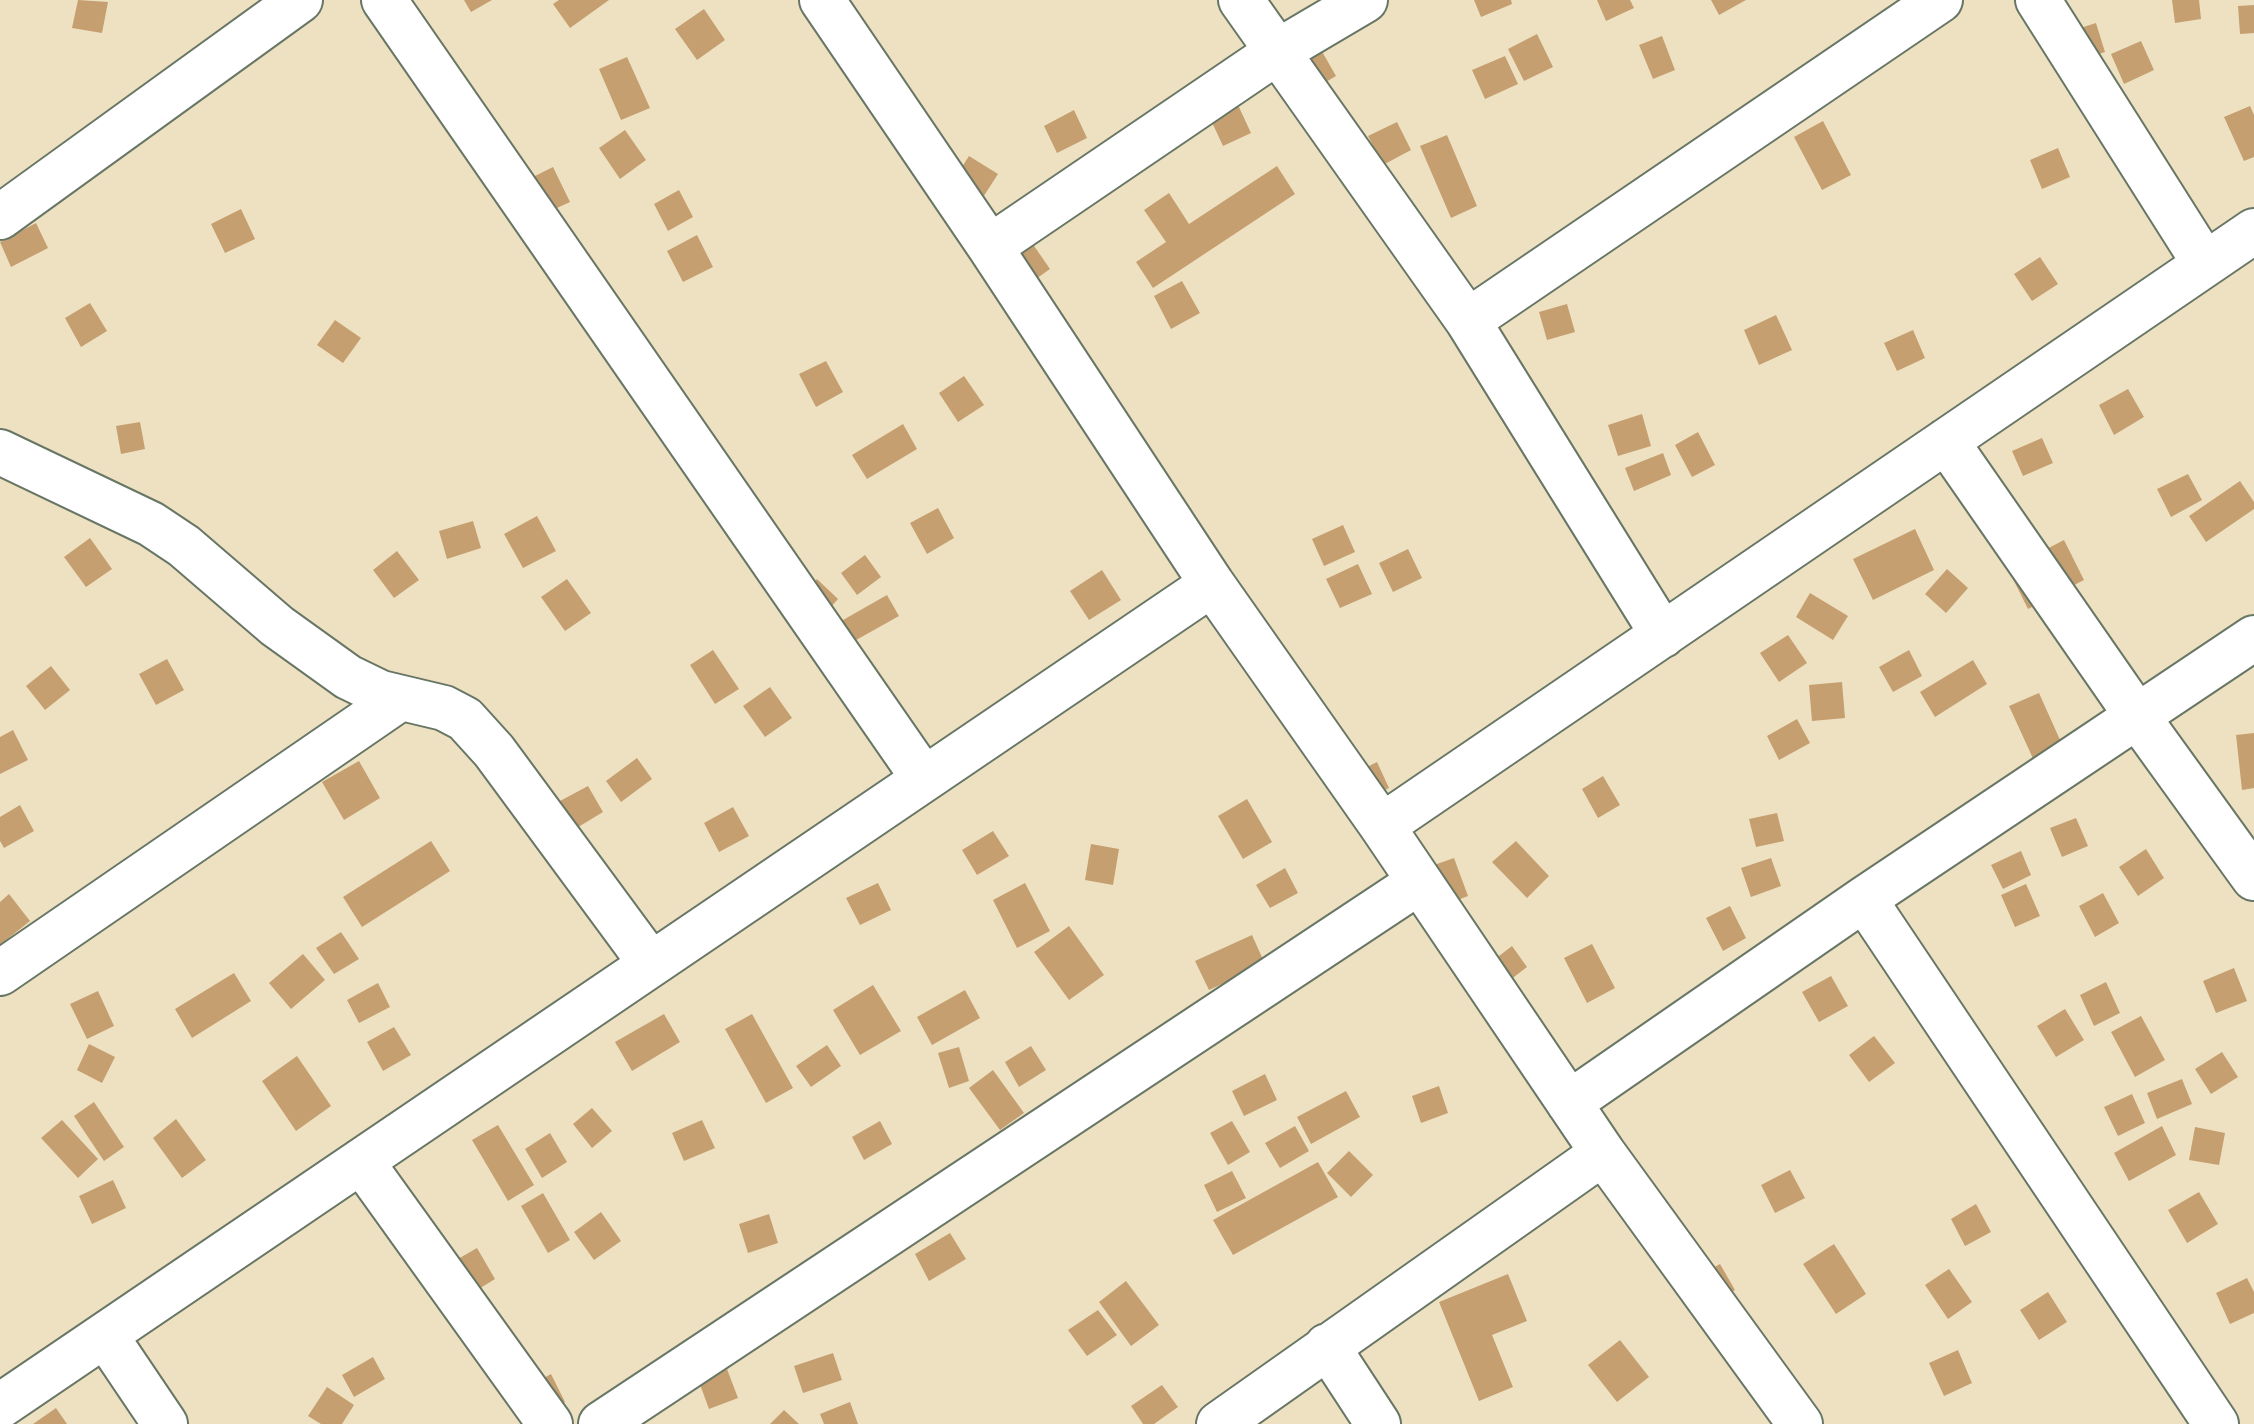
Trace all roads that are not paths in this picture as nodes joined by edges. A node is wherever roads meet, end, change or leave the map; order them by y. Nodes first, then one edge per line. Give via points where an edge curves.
1 (300, 0) edge
2 (384, 0) edge
3 (822, 0) edge
4 (1241, 0) edge
5 (1365, 0) edge
6 (1940, 0) edge
7 (2038, 0) edge
8 (1277, 52) junction
9 (0, 217) edge
10 (2254, 231) edge
11 (990, 247) junction
12 (2205, 264) junction
13 (1468, 321) junction
14 (1946, 441) junction
15 (0, 452) edge
16 (1212, 584) junction
17 (1663, 635) junction
18 (2254, 638) edge
19 (399, 699) junction
20 (2137, 716) junction
21 (924, 779) junction
22 (1382, 826) junction
23 (2254, 878) edge
24 (1419, 882) junction
25 (1864, 899) junction
26 (651, 964) junction
27 (0, 973) edge
28 (1569, 1103) junction
29 (1603, 1153) junction
30 (361, 1161) junction
31 (105, 1335) junction
32 (1327, 1346) junction
33 (0, 1406) edge
34 (165, 1424) edge
35 (550, 1424) edge
36 (601, 1424) edge
37 (1219, 1424) edge
38 (1378, 1424) edge
39 (1800, 1424) edge
40 (2216, 1424) edge

1 - 9 street
2 - 21 street
3 - 11 street
4 - 8 street
5 - 8 street
6 - 13 street
7 - 12 street
8 - 11 street
8 - 13 street
10 - 12 street
11 - 16 street
12 - 14 street
13 - 17 street
14 - 17 street
14 - 20 street
15 - 19 street via 151,524 314,654 365,686
16 - 21 street
16 - 22 street
17 - 22 street
18 - 20 street
19 - 26 street via 444,708 473,726
19 - 27 street
20 - 23 street
20 - 25 street
21 - 26 street
22 - 24 street
24 - 28 street
24 - 36 street
25 - 28 street
25 - 40 street
26 - 30 street
28 - 29 street
29 - 32 street
29 - 39 street
30 - 31 street
30 - 35 street
31 - 33 street
31 - 34 street
32 - 37 street
32 - 38 street

